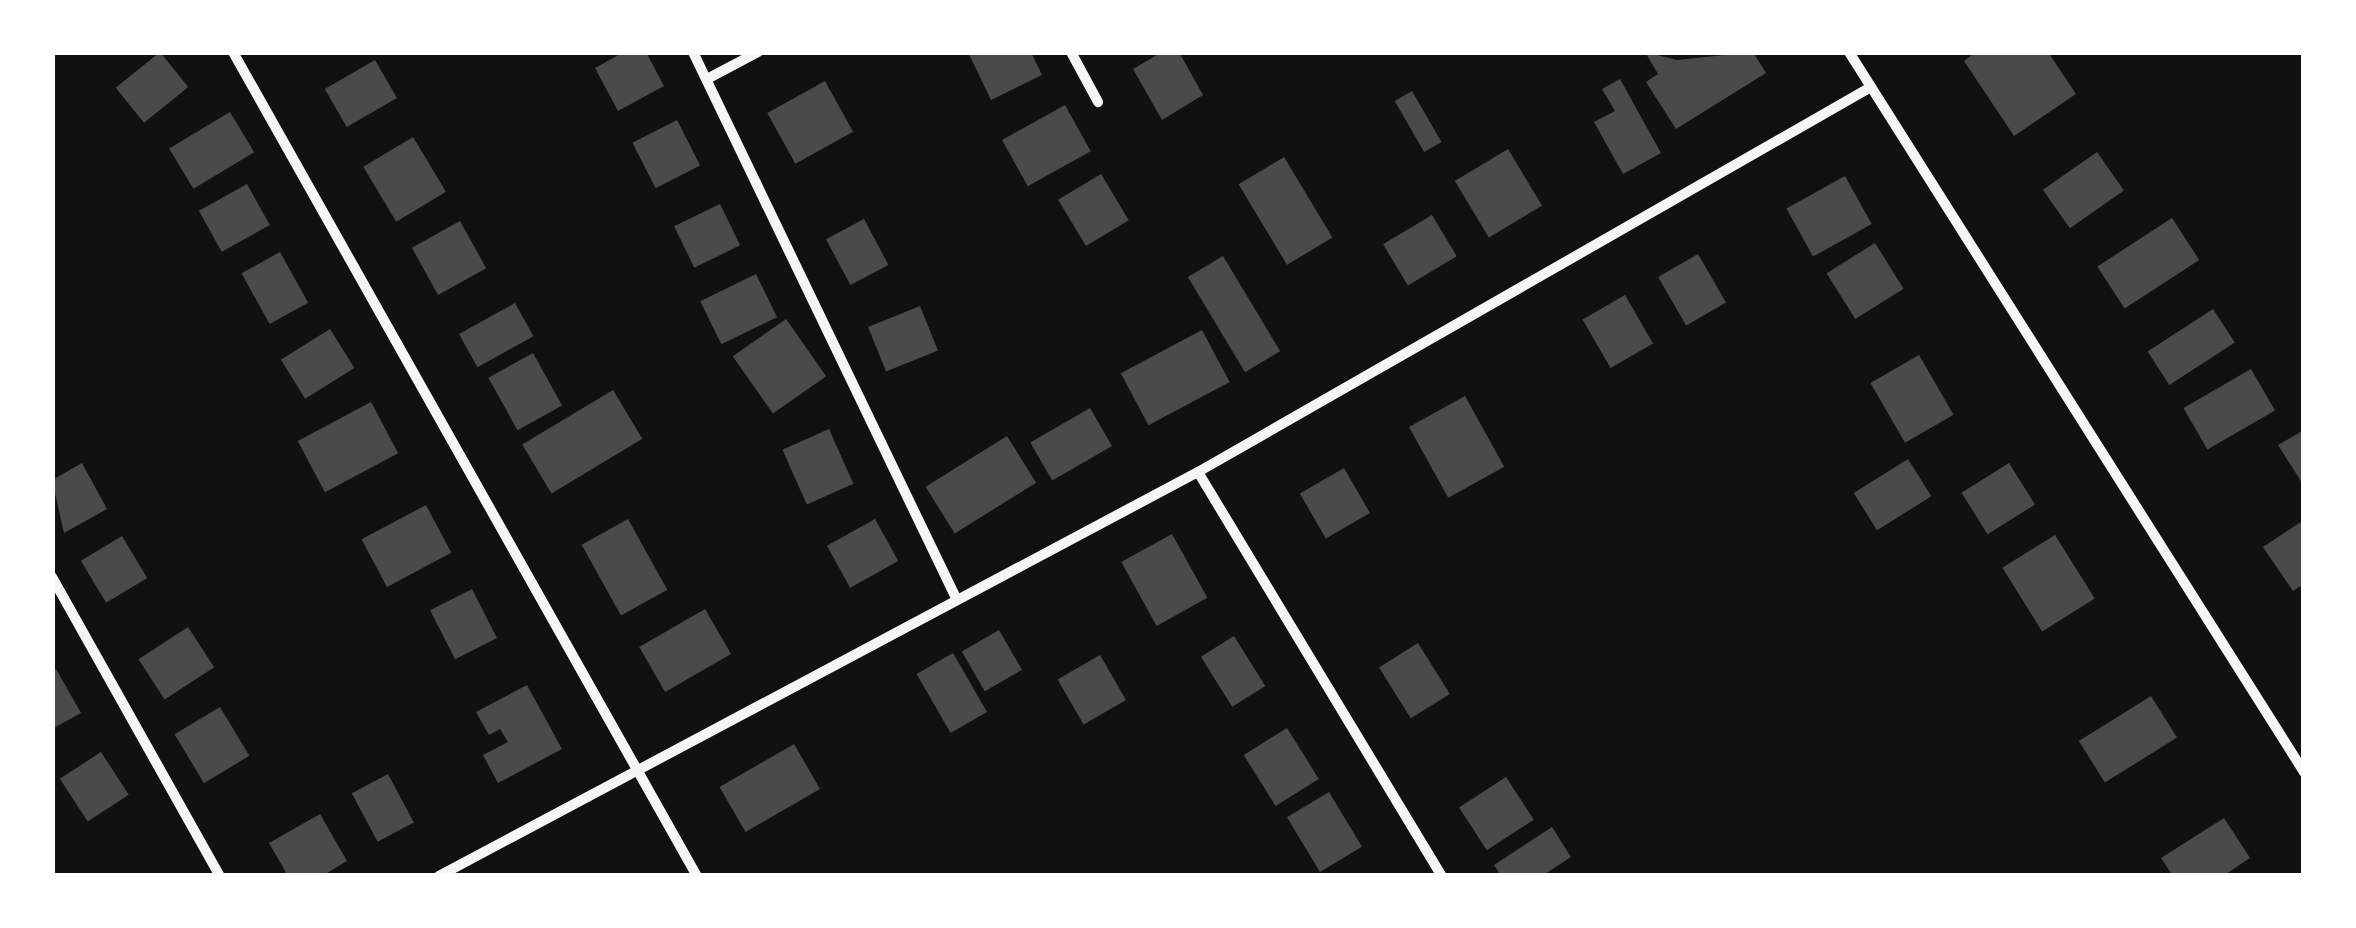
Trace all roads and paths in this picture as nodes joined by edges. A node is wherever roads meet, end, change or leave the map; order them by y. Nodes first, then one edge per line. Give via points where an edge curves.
1 (233, 52) edge
2 (693, 52) edge
3 (758, 52) edge
4 (1071, 52) edge
5 (1849, 52) edge
6 (708, 79) junction
7 (1871, 87) junction
8 (1098, 102) dead end
9 (1198, 472) junction
10 (52, 577) edge
11 (957, 600) junction
12 (634, 766) junction
13 (2304, 772) edge
14 (220, 876) edge
15 (438, 876) edge
16 (697, 876) edge
17 (1442, 876) edge

1 - 12 street
2 - 6 street
3 - 6 street
4 - 8 street
5 - 7 street
6 - 11 street
7 - 9 street
7 - 13 street
9 - 11 street
9 - 17 street
10 - 14 street
11 - 12 street
12 - 15 street
12 - 16 street

